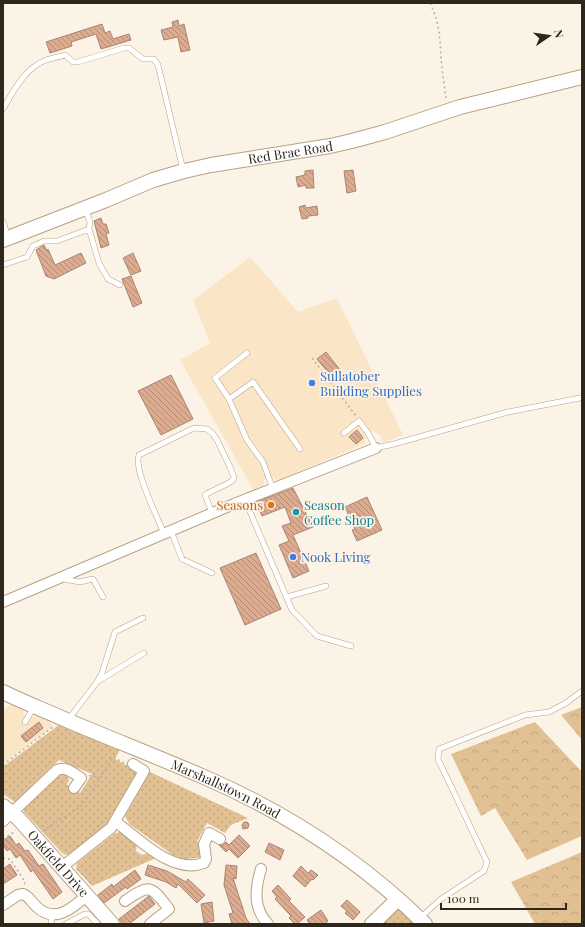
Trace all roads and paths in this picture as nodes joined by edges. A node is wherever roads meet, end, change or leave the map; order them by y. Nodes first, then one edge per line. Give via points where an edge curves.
1 (430, 3) edge
2 (582, 77) edge
3 (3, 109) edge
4 (448, 111) junction
5 (184, 171) junction
6 (85, 208) junction
7 (3, 222) edge
8 (89, 229) junction
9 (6, 238) edge
10 (3, 265) edge
11 (120, 285) dead end
12 (247, 353) dead end
13 (312, 358) dead end
14 (580, 398) dead end
15 (229, 399) junction
16 (359, 421) junction
17 (344, 433) dead end
18 (376, 448) junction
19 (300, 450) dead end
20 (273, 489) junction
21 (244, 500) junction
22 (212, 513) junction
23 (168, 532) junction
24 (212, 573) dead end
25 (60, 578) junction
26 (326, 586) dead end
27 (103, 597) dead end
28 (287, 597) junction
29 (3, 602) edge
30 (143, 618) dead end
31 (350, 646) dead end
32 (144, 653) dead end
33 (97, 682) junction
34 (582, 691) edge
35 (3, 692) edge
36 (34, 706) junction
37 (66, 720) junction
38 (25, 722) dead end
39 (133, 764) joint
40 (3, 765) edge
41 (74, 788) dead end
42 (6, 813) edge
43 (116, 822) junction
44 (24, 825) junction
45 (34, 837) junction
46 (3, 838) edge
47 (220, 839) dead end
48 (3, 858) edge
49 (62, 867) junction
50 (261, 869) dead end
51 (23, 894) junction
52 (87, 895) junction
53 (398, 899) junction
54 (125, 901) dead end
55 (3, 905) edge
56 (51, 919) edge
57 (422, 921) edge
58 (66, 924) edge
59 (98, 924) edge
60 (112, 924) edge
61 (150, 924) edge
62 (268, 924) edge
63 (372, 924) edge

1 - 4 path via 440,36
2 - 4 street, Red Brae Road
3 - 5 lane via 26,74 46,60 64,55 73,62 78,62 128,48 143,59 154,59 158,65
4 - 5 street, Red Brae Road via 385,132 330,146
5 - 6 street, Red Brae Road via 153,180
6 - 8 lane via 90,222
6 - 9 street, Red Brae Road
7 - 9 lane
8 - 10 lane via 57,241 44,241 33,246 27,257
8 - 11 lane via 98,264 108,279
12 - 15 lane via 215,378
13 - 16 path
14 - 18 lane via 508,412
15 - 19 lane via 253,382
15 - 20 lane via 247,440 263,462
16 - 17 lane
16 - 18 lane
18 - 20 street
20 - 21 street
21 - 22 street
21 - 28 lane
22 - 23 street
22 - 23 lane via 205,495 229,483 234,477 212,434 206,429 194,428 137,458 140,473
23 - 24 lane via 182,559
23 - 25 street
25 - 27 lane via 80,582 93,579
25 - 29 street
26 - 28 lane
28 - 31 lane via 292,610 318,636
30 - 33 lane via 115,632
32 - 33 lane
33 - 37 lane
34 - 57 lane via 549,712 525,715 439,750 438,759 487,862 484,871 441,898
35 - 36 street, Marshallstown Road
36 - 37 street, Marshallstown Road
36 - 38 lane
37 - 40 path
37 - 53 street, Marshallstown Road via 204,777 263,806 314,835
39 - 43 street via 144,771
39 - 45 path via 131,766 113,758 84,804
41 - 42 street via 81,778 66,769 59,769
42 - 44 street, Oakfield Drive
43 - 47 street via 161,856 180,864 204,863 204,844 209,833
43 - 49 street via 105,834
44 - 45 street, Oakfield Drive
44 - 46 path
45 - 49 street, Oakfield Drive
48 - 51 path via 10,859 25,882
49 - 52 street, Oakfield Drive
50 - 62 street via 256,897 259,912
51 - 55 street
51 - 56 street
52 - 56 street via 70,910
52 - 60 street, Oakfield Drive
53 - 57 street, Marshallstown Road
53 - 63 street
54 - 61 street via 146,889 154,892 169,909
58 - 59 lane via 88,914

